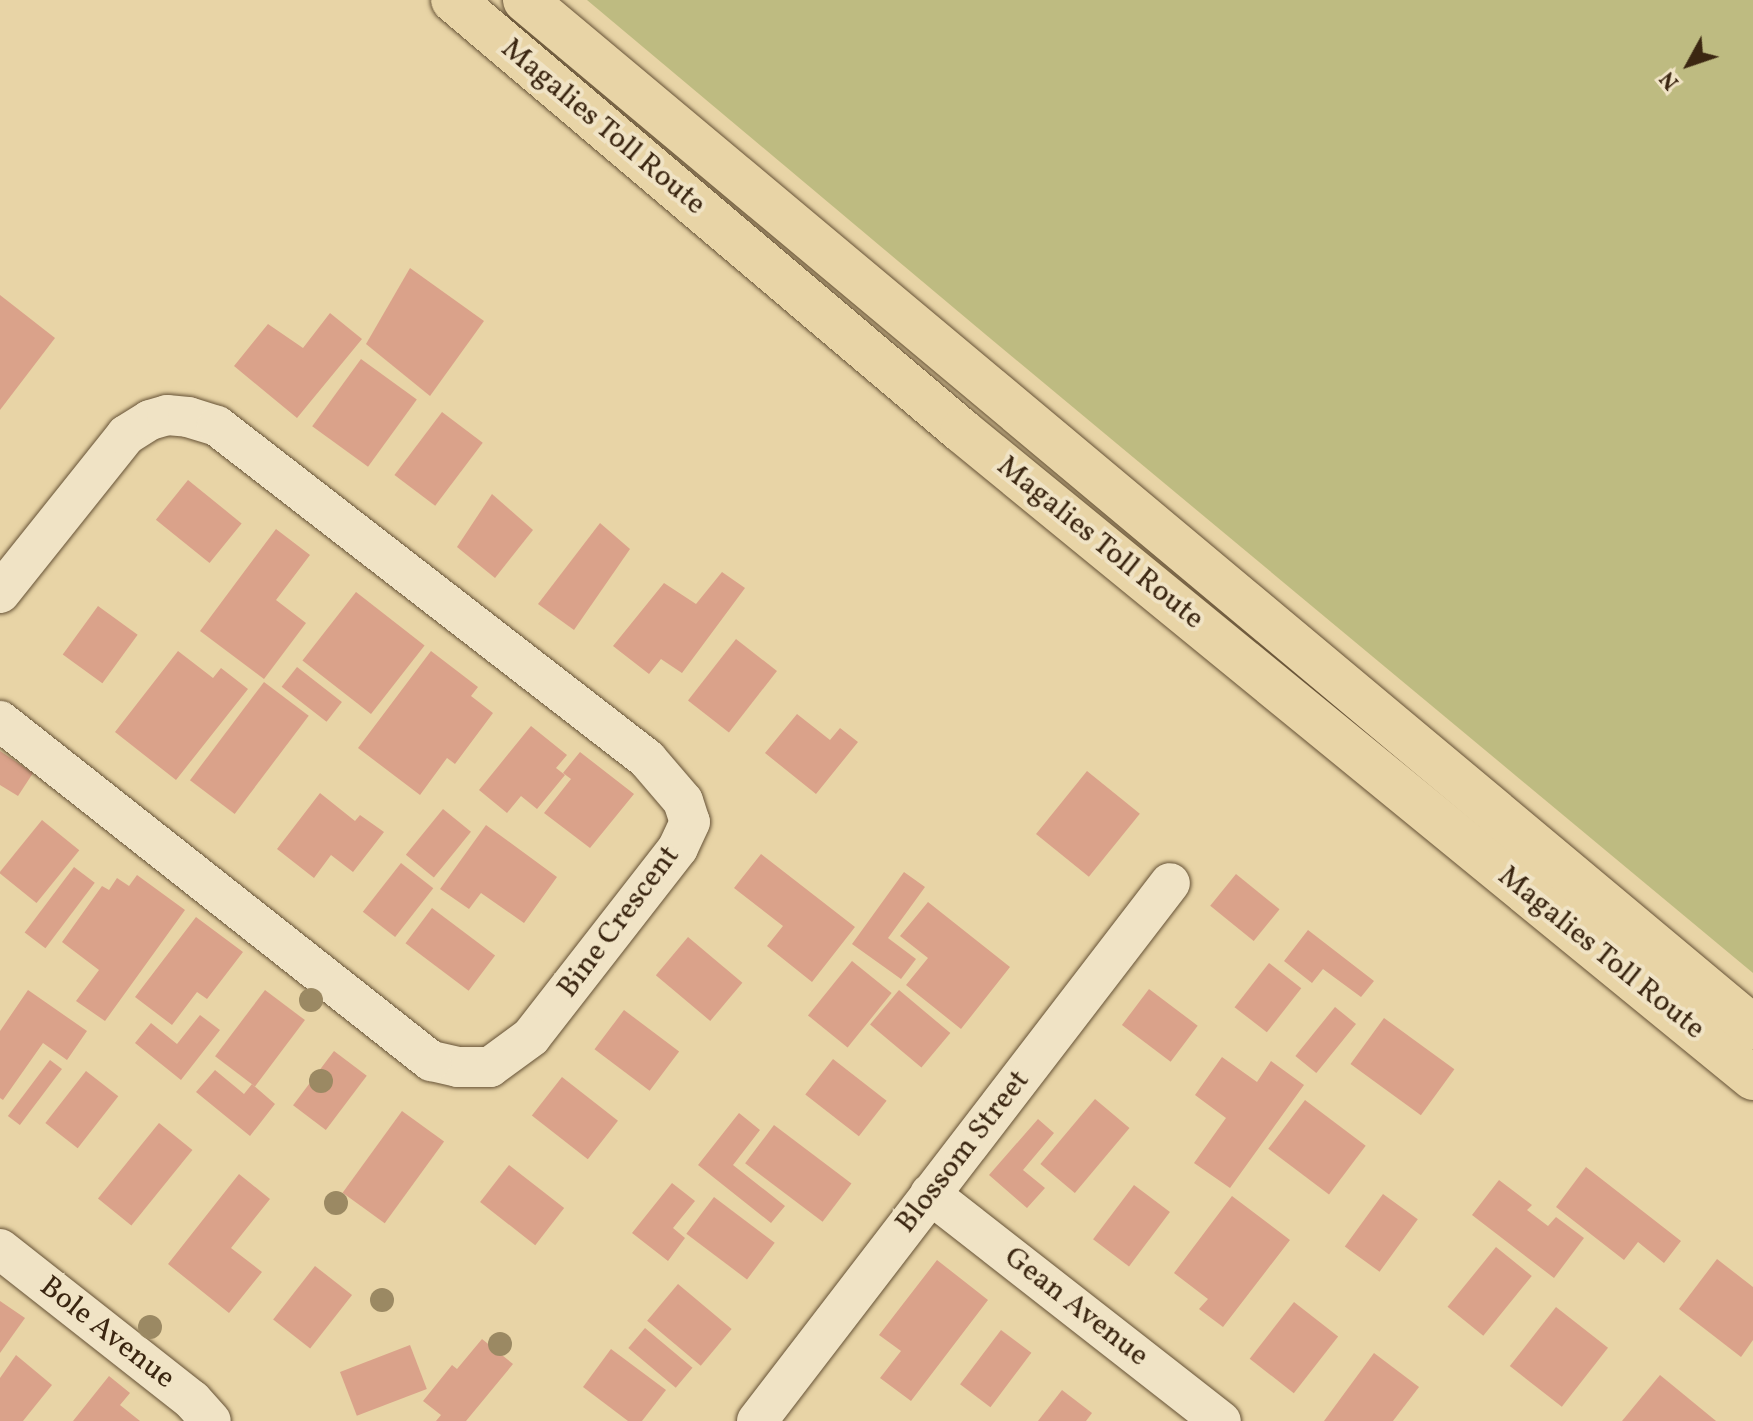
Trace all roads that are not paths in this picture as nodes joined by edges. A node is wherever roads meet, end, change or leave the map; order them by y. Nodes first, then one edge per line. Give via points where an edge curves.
1 (453, 0) edge
2 (525, 0) edge
3 (0, 593) edge
4 (0, 721) edge
5 (1170, 883) dead end
6 (1753, 1027) edge
7 (1753, 1078) edge
8 (930, 1194) junction
9 (0, 1249) edge
10 (211, 1421) edge
11 (757, 1421) edge
12 (1221, 1421) edge

1 - 7 highway, Magalies Toll Route via 962,431
2 - 6 highway, Magalies Toll Route
3 - 4 street, Bine Crescent via 126,435 167,415 217,426 647,759 683,801 690,822 678,848 531,1037 490,1067 458,1067 431,1061
5 - 8 street, Blossom Street
8 - 11 street, Blossom Street
8 - 12 street, Gean Avenue
9 - 10 street, Bole Avenue via 192,1400

